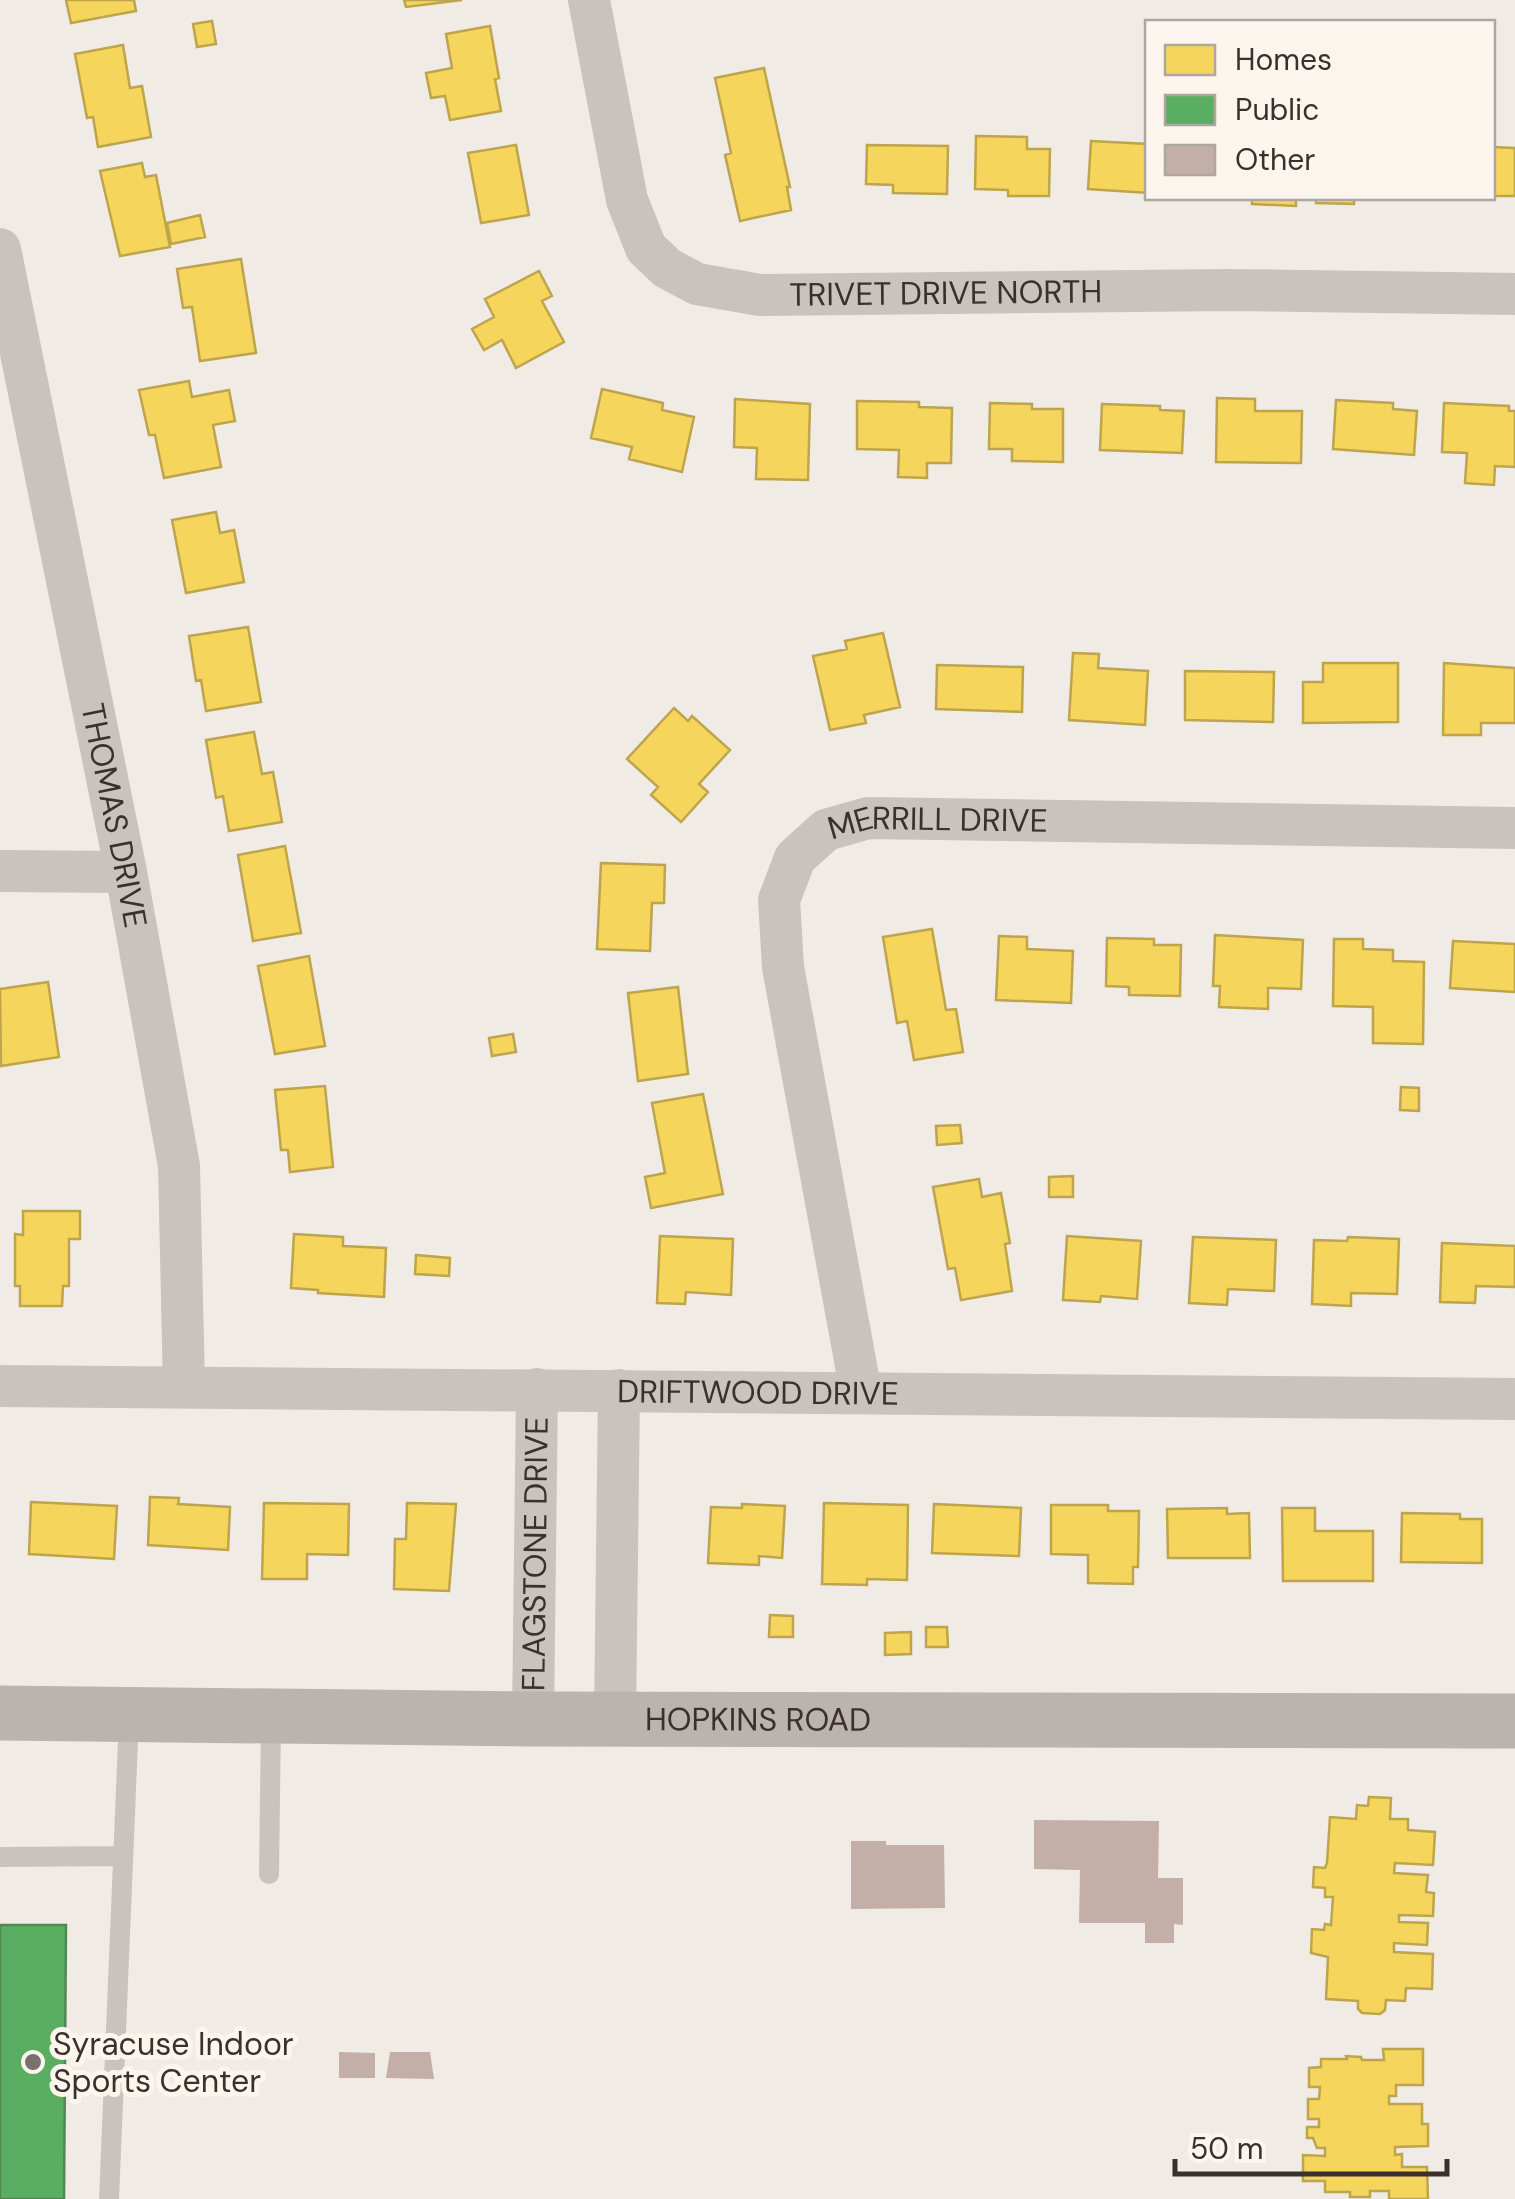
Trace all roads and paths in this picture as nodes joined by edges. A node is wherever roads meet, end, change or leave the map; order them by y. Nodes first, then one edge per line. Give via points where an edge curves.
1 (590, 0) edge
2 (0, 250) edge
3 (1515, 294) edge
4 (1515, 828) edge
5 (0, 871) edge
6 (126, 872) junction
7 (0, 1386) edge
8 (184, 1387) junction
9 (537, 1390) junction
10 (619, 1390) junction
11 (861, 1393) junction
12 (1515, 1399) edge
13 (0, 1713) edge
14 (129, 1715) junction
15 (271, 1716) junction
16 (533, 1719) junction
17 (615, 1720) junction
18 (1515, 1721) edge
19 (123, 1856) junction
20 (0, 1857) edge
21 (270, 1874) dead end
22 (109, 2199) edge

1 - 3 street, TRIVET DRIVE NORTH via 627,200 646,248 697,284 760,295
2 - 6 street, THOMAS DRIVE
4 - 11 street, MERRILL DRIVE via 868,818 826,830 795,858 779,900 783,967
5 - 6 street
6 - 8 street, THOMAS DRIVE via 179,1166
7 - 8 street, DRIFTWOOD DRIVE
8 - 9 street, DRIFTWOOD DRIVE
9 - 10 street, DRIFTWOOD DRIVE
9 - 16 street, FLAGSTONE DRIVE
10 - 11 street, DRIFTWOOD DRIVE
10 - 17 street
11 - 12 street, DRIFTWOOD DRIVE
13 - 14 street, HOPKINS ROAD
14 - 15 street, HOPKINS ROAD
14 - 19 lane
15 - 16 street, HOPKINS ROAD
15 - 21 lane
16 - 17 street, HOPKINS ROAD
17 - 18 street, HOPKINS ROAD
19 - 20 lane
19 - 22 lane

